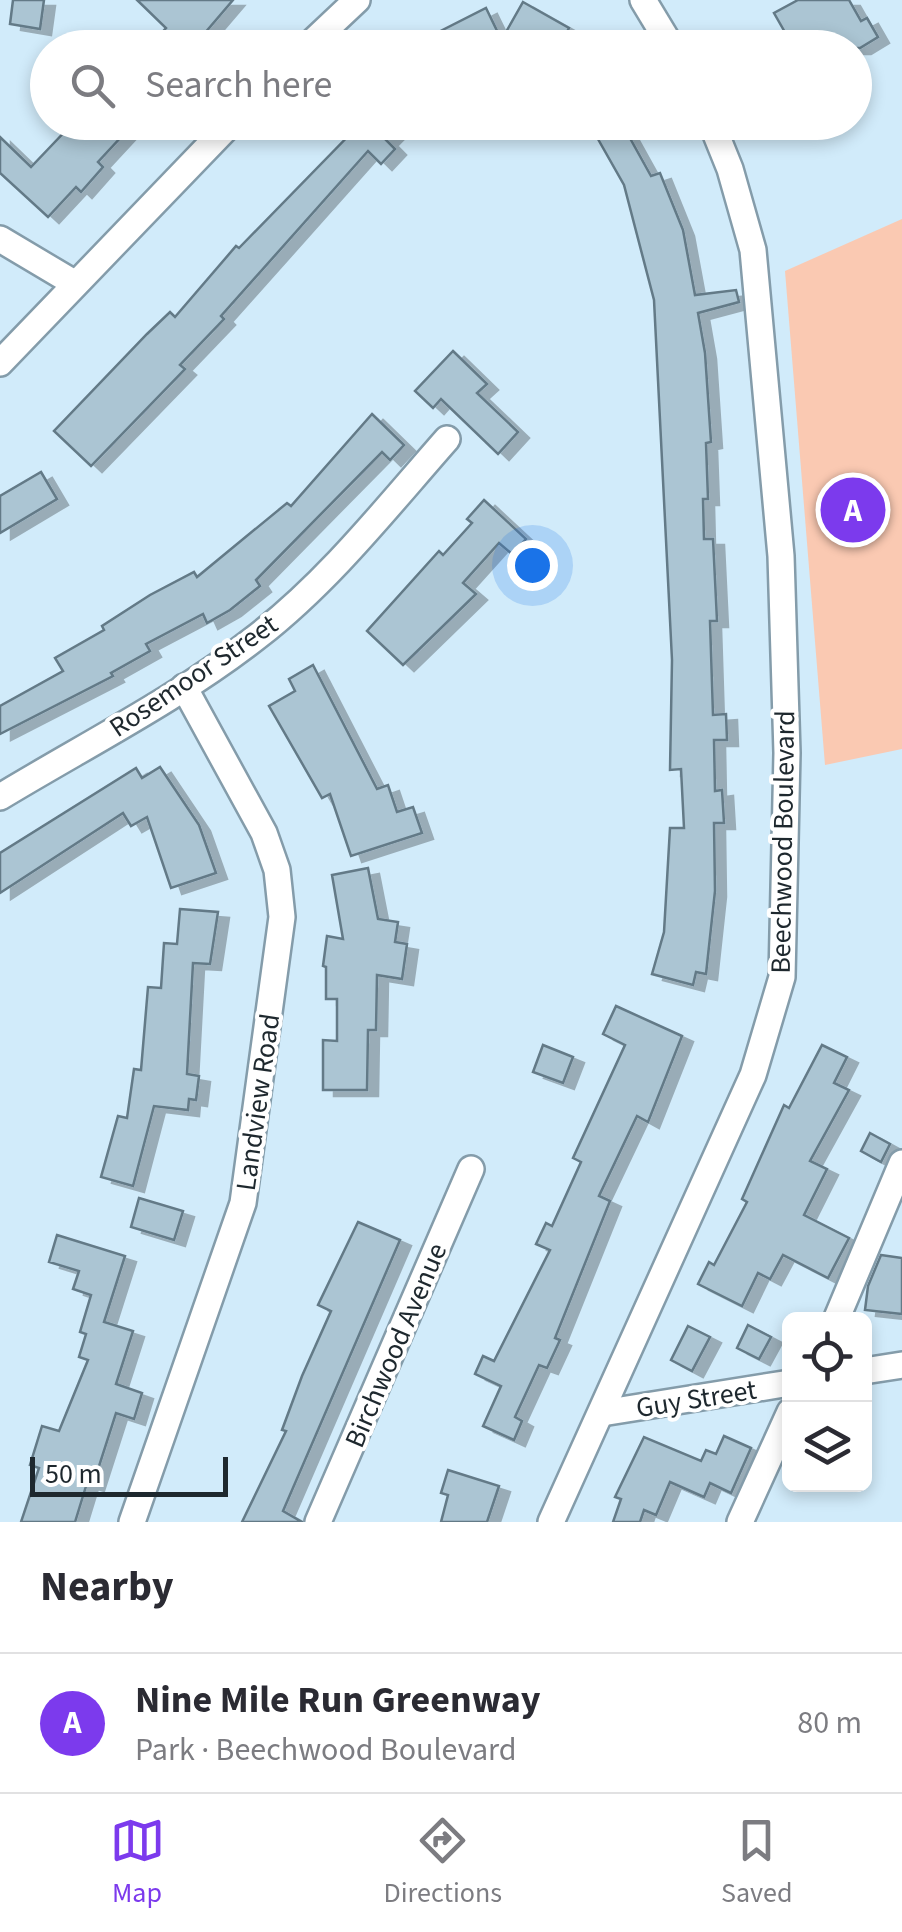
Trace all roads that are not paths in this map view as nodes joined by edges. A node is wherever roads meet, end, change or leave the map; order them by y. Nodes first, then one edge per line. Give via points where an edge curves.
1 (357, 0) edge
2 (643, 0) edge
3 (325, 30) edge
4 (661, 30) edge
5 (214, 140) edge
6 (718, 140) edge
7 (0, 238) edge
8 (74, 284) junction
9 (0, 363) edge
10 (447, 439) dead end
11 (184, 688) junction
12 (0, 797) edge
13 (902, 1163) edge
14 (471, 1169) dead end
15 (839, 1312) edge
16 (902, 1365) edge
17 (872, 1370) edge
18 (782, 1384) edge
19 (602, 1413) junction
20 (782, 1430) edge
21 (132, 1522) edge
22 (318, 1522) edge
23 (551, 1522) edge
24 (740, 1522) edge

1 - 3 street
2 - 4 street
5 - 8 street
6 - 19 street, Beechwood Boulevard via 753,250 782,556 782,978 753,1076
7 - 8 street
8 - 9 street
10 - 11 street, Rosemoor Street via 324,578
11 - 12 street, Rosemoor Street
11 - 21 street, Landview Road via 264,833 282,916 243,1202
13 - 15 street
14 - 22 street, Birchwood Avenue
16 - 17 street
18 - 19 street, Guy Street
19 - 23 street, Beechwood Boulevard
20 - 24 street

